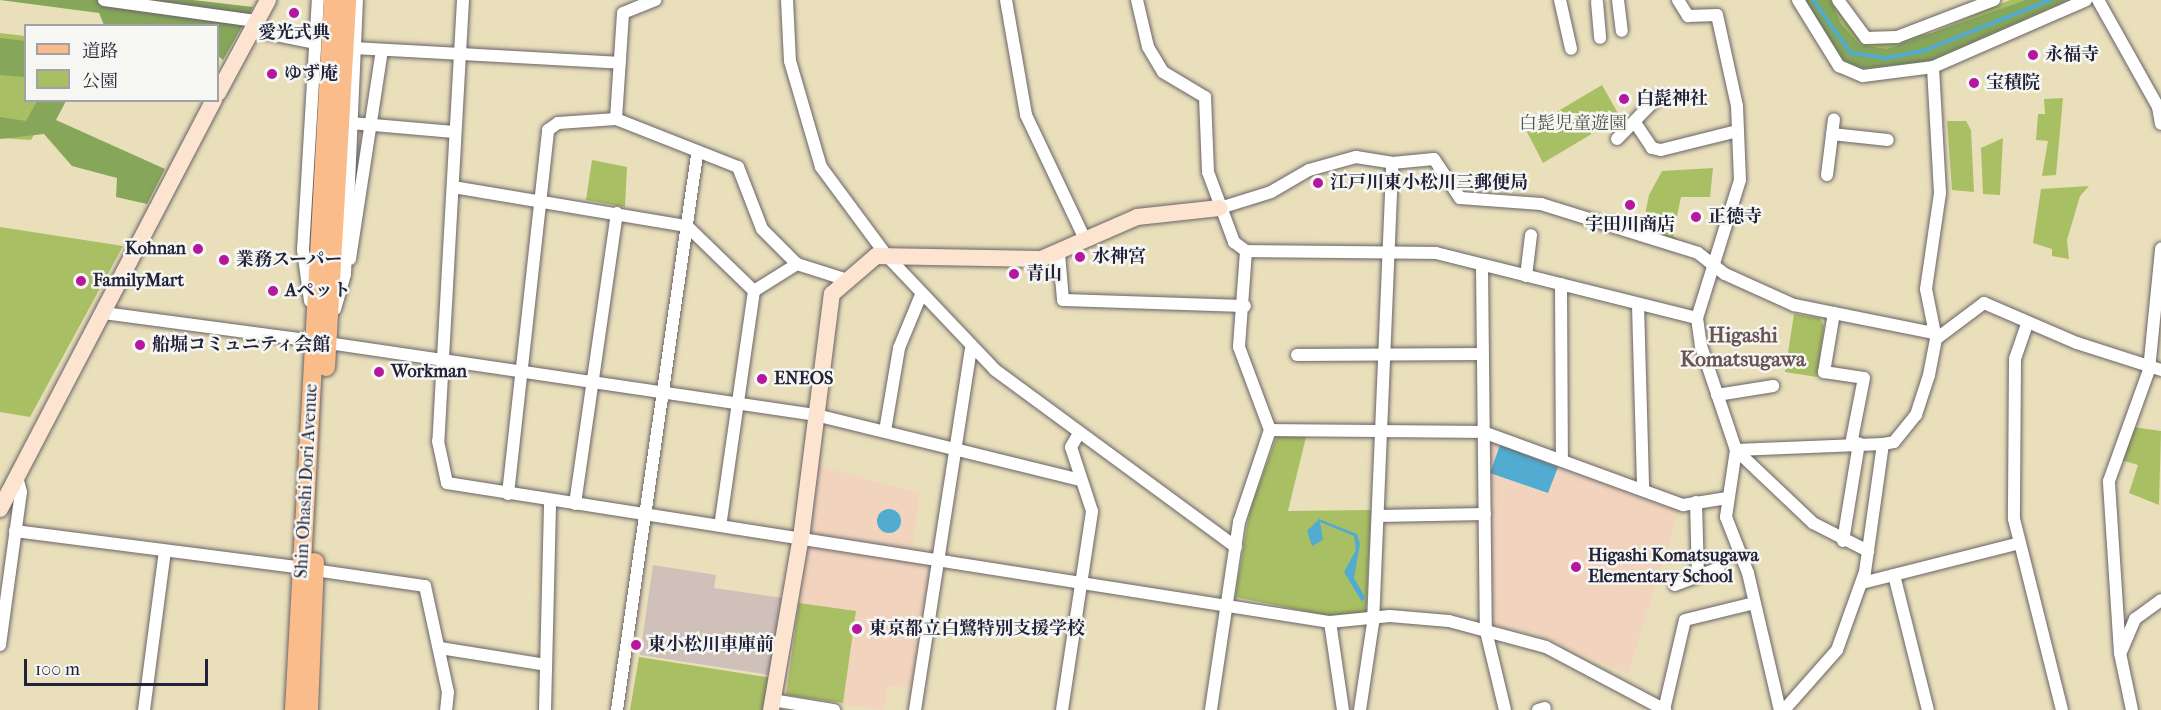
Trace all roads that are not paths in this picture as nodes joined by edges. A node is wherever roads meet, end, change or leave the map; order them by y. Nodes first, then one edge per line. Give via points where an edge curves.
1 (104, 0) edge
2 (268, 0) edge
3 (318, 0) edge
4 (333, 0) edge
5 (347, 0) edge
6 (357, 0) edge
7 (463, 0) edge
8 (655, 0) edge
9 (787, 0) edge
10 (1006, 0) edge
11 (1137, 0) edge
12 (1560, 0) edge
13 (1618, 0) edge
14 (1678, 0) edge
15 (1798, 0) edge
16 (1838, 0) edge
17 (1994, 0) edge
18 (2086, 0) edge
19 (2098, 0) edge
20 (1597, 2) dead end
21 (254, 26) junction
22 (1622, 31) dead end
23 (1600, 38) dead end
24 (315, 43) junction
25 (355, 48) junction
26 (1571, 49) dead end
27 (382, 50) junction
28 (459, 50) junction
29 (620, 63) junction
30 (1933, 67) junction
31 (219, 91) edge
32 (1658, 97) dead end
33 (213, 102) edge
34 (616, 119) junction
35 (1834, 119) dead end
36 (351, 123) junction
37 (1636, 124) junction
38 (2161, 124) edge
39 (374, 125) junction
40 (1737, 130) junction
41 (454, 132) junction
42 (1832, 134) junction
43 (1617, 139) dead end
44 (1888, 140) dead end
45 (697, 155) junction
46 (1392, 163) junction
47 (1827, 175) dead end
48 (453, 187) junction
49 (540, 201) junction
50 (1220, 208) junction
51 (617, 213) junction
52 (687, 226) junction
53 (1531, 235) dead end
54 (1085, 239) junction
55 (324, 246) junction
56 (2161, 249) edge
57 (1246, 251) junction
58 (1388, 251) junction
59 (1059, 254) junction
60 (886, 255) junction
61 (1712, 262) junction
62 (797, 264) junction
63 (1482, 266) junction
64 (345, 274) junction
65 (1526, 276) junction
66 (847, 280) junction
67 (1561, 284) junction
68 (754, 291) junction
69 (921, 295) junction
70 (1638, 305) junction
71 (1245, 306) junction
72 (104, 313) junction
73 (1834, 313) junction
74 (1698, 318) junction
75 (2027, 324) junction
76 (1935, 336) junction
77 (322, 337) junction
78 (971, 349) junction
79 (1384, 353) junction
80 (1482, 354) junction
81 (1297, 355) dead end
82 (447, 356) junction
83 (2148, 365) junction
84 (522, 368) junction
85 (2161, 369) edge
86 (593, 379) junction
87 (1773, 387) dead end
88 (664, 391) junction
89 (1717, 395) junction
90 (738, 401) junction
91 (816, 415) junction
92 (1270, 430) junction
93 (1381, 430) junction
94 (885, 431) junction
95 (1483, 432) junction
96 (1077, 435) junction
97 (1855, 443) junction
98 (1883, 444) junction
99 (956, 449) junction
100 (1736, 450) junction
101 (1562, 458) junction
102 (17, 477) junction
103 (1081, 480) junction
104 (1643, 489) junction
105 (508, 494) junction
106 (1727, 498) junction
107 (550, 500) junction
108 (1696, 502) junction
109 (575, 504) junction
110 (0, 509) edge
111 (646, 514) junction
112 (1485, 514) junction
113 (1378, 516) junction
114 (720, 526) junction
115 (15, 531) junction
116 (800, 538) junction
117 (1843, 541) junction
118 (2020, 543) junction
119 (1236, 547) junction
120 (165, 551) junction
121 (1868, 551) junction
122 (940, 561) junction
123 (1719, 568) dead end
124 (308, 569) junction
125 (1894, 575) junction
126 (1698, 576) junction
127 (1862, 583) junction
128 (1081, 584) junction
129 (1675, 585) dead end
130 (2161, 600) edge
131 (1754, 603) junction
132 (1227, 607) junction
133 (1373, 618) junction
134 (1330, 622) junction
135 (1486, 631) junction
136 (0, 645) edge
137 (440, 648) junction
138 (2120, 653) junction
139 (546, 665) junction
140 (772, 705) edge
141 (144, 710) edge
142 (294, 710) edge
143 (309, 710) edge
144 (446, 710) edge
145 (545, 710) edge
146 (617, 710) edge
147 (834, 710) edge
148 (915, 710) edge
149 (1062, 710) edge
150 (1211, 710) edge
151 (1343, 710) edge
152 (1360, 710) edge
153 (1505, 710) edge
154 (1664, 710) edge
155 (1782, 710) edge
156 (1928, 710) edge
157 (2062, 710) edge
158 (2132, 710) edge

1 - 21 street
2 - 21 street
3 - 24 street
4 - 55 main road, Shin Ohashi Dori Avenue
5 - 55 main road, Shin Ohashi Dori Avenue
6 - 25 street
7 - 28 street
8 - 29 street via 623,13
9 - 60 street via 790,60 821,167
10 - 54 street via 1026,115
11 - 50 street via 1148,47 1163,72 1205,97 1208,172
12 - 26 street
13 - 22 street
14 - 40 street via 1688,16 1717,15
15 - 30 street via 1839,66 1863,76
16 - 17 street via 1866,38 1897,37
18 - 30 street
19 - 38 street via 2158,107
20 - 23 street
21 - 24 street
21 - 31 street
24 - 77 street via 303,250
25 - 27 street
25 - 36 street
27 - 28 street
27 - 39 street
28 - 29 street
28 - 41 street
29 - 34 street
30 - 76 street via 1940,193 1926,289
32 - 37 street
33 - 72 street
34 - 45 street
34 - 49 street via 590,117 548,130
35 - 42 street
36 - 39 street
36 - 64 street
37 - 40 street via 1652,148 1661,150
37 - 43 street
39 - 41 street
39 - 64 street via 358,233
40 - 61 street via 1740,180
41 - 48 street
42 - 44 street
42 - 47 street
45 - 52 street
45 - 62 street via 738,167 762,229
46 - 50 street via 1356,157 1309,170 1271,192
46 - 58 street
46 - 61 street via 1434,159 1460,198 1541,204
48 - 49 street
48 - 82 street
49 - 51 street
49 - 84 street
50 - 54 street via 1159,212
50 - 57 street via 1234,242
51 - 52 street
51 - 86 street
52 - 68 street
52 - 88 street
53 - 65 street
54 - 59 street
55 - 77 main road, Shin Ohashi Dori Avenue
56 - 83 street
57 - 58 street
57 - 71 street
58 - 63 street via 1436,253
58 - 79 street
59 - 60 street via 935,260
59 - 71 street via 1064,300
60 - 66 street
60 - 69 street
61 - 73 street via 1794,305
61 - 74 street
62 - 66 street
62 - 68 street
63 - 65 street
63 - 80 street
64 - 77 street
65 - 67 street
66 - 91 street via 832,294
67 - 70 street
67 - 101 street
68 - 90 street
69 - 78 street
69 - 94 street via 900,348
70 - 74 street
70 - 104 street
71 - 92 street via 1239,347
72 - 77 street
72 - 102 street
73 - 76 street
73 - 97 street via 1824,372 1864,378
74 - 89 street
75 - 76 street via 1984,303
75 - 83 street
75 - 118 street via 2015,359 2014,519
76 - 98 street via 1916,416 1894,442
77 - 82 street
77 - 124 main road, Shin Ohashi Dori Avenue
78 - 96 street
78 - 99 street
79 - 80 street
79 - 81 street
79 - 93 street
80 - 95 street
82 - 84 street
82 - 105 street via 438,441 447,483
83 - 85 street
83 - 138 street via 2109,481
84 - 86 street
84 - 105 street
86 - 88 street
86 - 109 street
87 - 89 street
88 - 90 street
88 - 111 street
89 - 100 street
90 - 91 street
90 - 114 street
91 - 94 street
91 - 116 street
92 - 93 street
92 - 119 street via 1239,522
93 - 95 street
93 - 113 street
94 - 99 street
95 - 101 street
95 - 112 street
96 - 103 street via 1071,447
96 - 119 street
97 - 98 street
97 - 100 street
97 - 117 street
98 - 121 street
99 - 103 street
99 - 122 street
100 - 106 street
100 - 117 street via 1778,494
101 - 104 street
102 - 110 street
102 - 115 street
103 - 128 street via 1092,511
104 - 108 street via 1683,504
105 - 107 street
106 - 108 street
106 - 131 street via 1726,517
107 - 109 street
107 - 139 street
108 - 126 street
109 - 111 street
111 - 114 street
111 - 146 street
112 - 113 street
112 - 135 street
113 - 133 street
114 - 116 street
115 - 120 street
115 - 136 street
116 - 122 street
116 - 140 street
117 - 121 street
118 - 125 street
118 - 157 street
119 - 132 street
120 - 124 street
120 - 141 street
121 - 127 street
122 - 128 street
122 - 148 street
123 - 126 street
124 - 137 street via 425,586
124 - 142 main road, Shin Ohashi Dori Avenue
124 - 143 main road, Shin Ohashi Dori Avenue
125 - 127 street
125 - 156 street
126 - 129 street
127 - 155 street via 1837,650
128 - 132 street
128 - 149 street
130 - 138 street via 2135,619
131 - 154 street via 1685,620
131 - 155 street
132 - 134 street
132 - 150 street
133 - 134 street
133 - 135 street via 1424,616
133 - 152 street
134 - 151 street
135 - 153 street
135 - 154 street via 1546,647
137 - 139 street
137 - 144 street via 448,692
138 - 158 street
139 - 145 street
140 - 147 street

